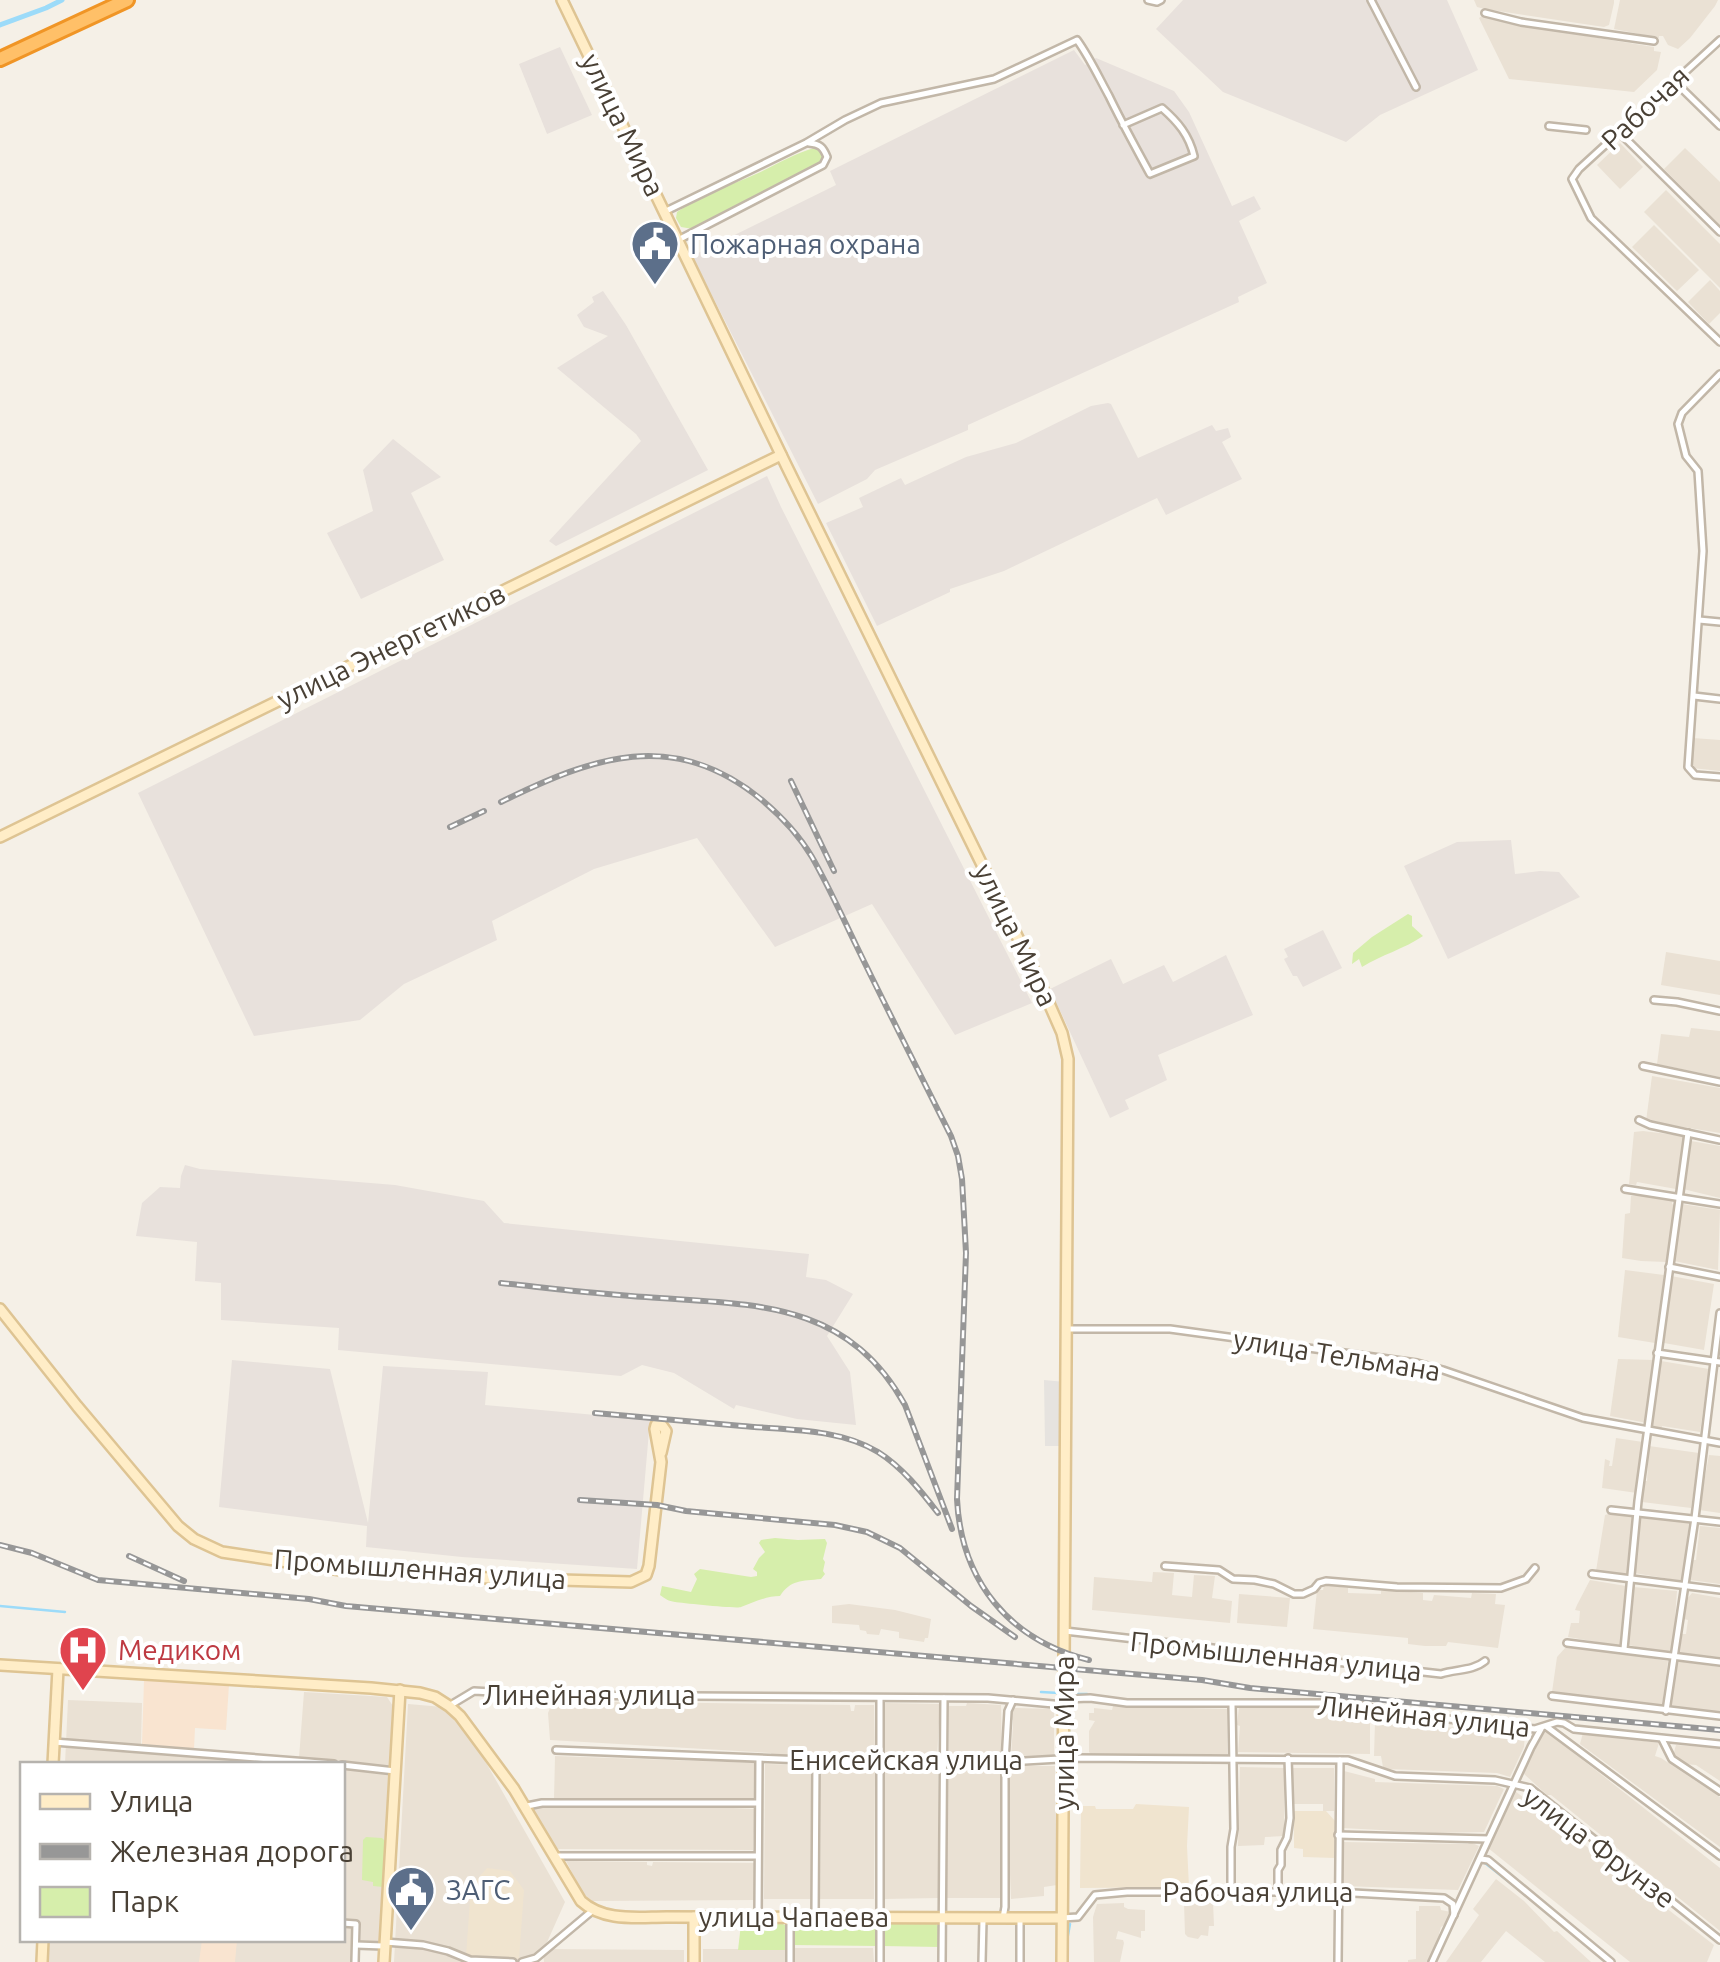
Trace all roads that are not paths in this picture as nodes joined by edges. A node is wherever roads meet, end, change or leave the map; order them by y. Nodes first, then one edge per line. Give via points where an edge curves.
1 (109, 0) edge
2 (127, 0) edge
3 (562, 0) edge
4 (1148, 0) edge
5 (1371, 0) edge
6 (1159, 1) edge
7 (1485, 13) dead end
8 (1720, 40) edge
9 (1654, 41) dead end
10 (0, 50) edge
11 (0, 59) edge
12 (1674, 81) junction
13 (1416, 87) dead end
14 (1123, 125) junction
15 (1550, 126) dead end
16 (1720, 126) edge
17 (1586, 130) dead end
18 (1620, 133) junction
19 (806, 143) junction
20 (664, 212) junction
21 (1720, 232) edge
22 (678, 240) junction
23 (1720, 342) edge
24 (1720, 374) edge
25 (781, 455) junction
26 (1699, 620) junction
27 (1720, 622) edge
28 (1694, 696) junction
29 (1720, 699) edge
30 (1720, 777) edge
31 (0, 837) edge
32 (1654, 1000) dead end
33 (1720, 1011) edge
34 (1643, 1066) dead end
35 (1720, 1082) edge
36 (1639, 1120) dead end
37 (1688, 1133) junction
38 (1720, 1140) edge
39 (1625, 1189) dead end
40 (1678, 1196) junction
41 (1720, 1204) edge
42 (1669, 1267) junction
43 (1720, 1277) edge
44 (0, 1309) edge
45 (1720, 1313) edge
46 (1066, 1329) junction
47 (1658, 1353) junction
48 (1718, 1362) edge
49 (1648, 1431) junction
50 (1704, 1442) junction
51 (1720, 1444) edge
52 (661, 1453) dead end
53 (1610, 1510) dead end
54 (1638, 1512) junction
55 (1696, 1518) junction
56 (1720, 1522) edge
57 (1165, 1566) dead end
58 (1535, 1568) dead end
59 (1592, 1574) dead end
60 (1631, 1580) junction
61 (1686, 1586) junction
62 (1720, 1590) edge
63 (1065, 1631) junction
64 (1567, 1643) dead end
65 (1624, 1649) junction
66 (1674, 1656) junction
67 (1485, 1661) dead end
68 (1720, 1662) edge
69 (0, 1665) edge
70 (58, 1669) junction
71 (400, 1690) junction
72 (1552, 1696) dead end
73 (880, 1698) junction
74 (944, 1698) junction
75 (1013, 1700) junction
76 (1064, 1702) junction
77 (1232, 1705) junction
78 (449, 1706) junction
79 (1666, 1712) junction
80 (1720, 1716) edge
81 (1544, 1728) junction
82 (1662, 1739) junction
83 (54, 1742) junction
84 (1720, 1744) edge
85 (556, 1750) dead end
86 (1288, 1758) junction
87 (760, 1759) junction
88 (1064, 1759) junction
89 (1233, 1759) junction
90 (1340, 1760) junction
91 (816, 1761) junction
92 (1352, 1761) joint
93 (53, 1762) edge
94 (309, 1762) edge
95 (878, 1762) junction
96 (943, 1762) junction
97 (1005, 1762) junction
98 (345, 1765) edge
99 (396, 1771) junction
100 (1514, 1783) junction
101 (1720, 1791) edge
102 (758, 1803) junction
103 (526, 1806) junction
104 (1338, 1835) junction
105 (1488, 1839) junction
106 (757, 1856) junction
107 (1720, 1856) edge
108 (555, 1858) junction
109 (1479, 1859) junction
110 (1231, 1891) junction
111 (1278, 1892) junction
112 (1338, 1894) junction
113 (592, 1910) junction
114 (1454, 1915) junction
115 (694, 1917) junction
116 (758, 1917) junction
117 (790, 1917) junction
118 (815, 1918) junction
119 (880, 1918) junction
120 (942, 1918) junction
121 (984, 1918) junction
122 (1003, 1918) junction
123 (1020, 1918) junction
124 (1062, 1918) junction
125 (345, 1923) edge
126 (1720, 1940) edge
127 (385, 1944) junction
128 (356, 1946) junction
129 (536, 1960) edge
130 (355, 1962) edge
131 (384, 1962) edge
132 (513, 1962) edge
133 (522, 1962) edge
134 (694, 1962) edge
135 (790, 1962) edge
136 (880, 1962) edge
137 (942, 1962) edge
138 (982, 1962) edge
139 (1020, 1962) edge
140 (1062, 1962) edge
141 (1338, 1962) edge
142 (1432, 1962) edge
143 (1611, 1962) edge

1 - 10 highway
2 - 11 highway
3 - 20 main road, улица Мира
4 - 6 street
5 - 13 street
7 - 9 street
8 - 12 street, Рабочая
12 - 16 street
12 - 18 street, Рабочая
14 - 14 street via 1150,174 1194,156 1178,122 1162,108
14 - 19 street via 1078,40 994,79 880,103
15 - 17 street
18 - 21 street
18 - 23 street, Рабочая via 1572,179 1592,218
19 - 20 street
19 - 22 street via 823,148 823,165
20 - 22 main road, улица Мира
22 - 25 main road, улица Мира
24 - 26 street via 1678,424 1700,484
25 - 31 main road, улица Энергетиков
25 - 46 main road, улица Мира via 1062,1033 1068,1058
26 - 27 street
26 - 28 street
28 - 29 street
28 - 30 street via 1688,767
32 - 33 street
34 - 35 street
36 - 37 street
37 - 38 street
37 - 40 street
39 - 40 street
40 - 41 street
40 - 42 street
42 - 43 street
42 - 47 street
44 - 52 main road, Промышленная улица via 178,1526 230,1554 341,1570 631,1582 649,1566
45 - 48 street
46 - 49 street, улица Тельмана via 1170,1329 1416,1363 1576,1416
46 - 63 main road, улица Мира
47 - 48 street
47 - 49 street
48 - 50 street
49 - 50 street, улица Тельмана
49 - 54 street
50 - 51 street, улица Тельмана
50 - 55 street
53 - 54 street
54 - 55 street
54 - 60 street
55 - 56 street
55 - 61 street
57 - 58 street via 1219,1570 1233,1580 1274,1584 1294,1594 1326,1581 1501,1588
59 - 60 street
60 - 61 street
60 - 65 street
61 - 62 street
61 - 66 street
63 - 67 street, Промышленная улица via 1442,1674
63 - 76 main road, улица Мира
64 - 65 street
65 - 66 street
66 - 68 street
66 - 79 street
69 - 70 main road, Линейная улица
70 - 71 main road, Линейная улица
70 - 83 main road
71 - 78 main road, Линейная улица
71 - 99 main road
72 - 79 street
73 - 74 street, Линейная улица
73 - 78 street, Линейная улица via 474,1691
73 - 95 street
74 - 75 street, Линейная улица
74 - 96 street
75 - 76 street, Линейная улица
75 - 97 street
76 - 77 street, Линейная улица
76 - 88 main road, улица Мира
77 - 81 street, Линейная улица via 1348,1703 1415,1719
77 - 89 street
78 - 103 main road
79 - 80 street
81 - 82 street, Линейная улица via 1558,1722
81 - 100 street
81 - 107 street
82 - 84 street, Линейная улица
82 - 101 street via 1672,1759
83 - 93 main road
83 - 94 street
85 - 87 street, Енисейская улица
86 - 89 street, Енисейская улица
86 - 90 street, Енисейская улица
86 - 111 street via 1290,1818
87 - 91 street, Енисейская улица
87 - 102 street, Енисейская улица
88 - 89 street, Енисейская улица
88 - 97 street, Енисейская улица
88 - 124 main road, улица Мира
89 - 110 street
90 - 92 street, Енисейская улица
90 - 104 street
91 - 95 street, Енисейская улица
91 - 118 street
92 - 100 street, улица Фрунзе via 1395,1776
95 - 96 street, Енисейская улица
95 - 119 street
96 - 97 street, Енисейская улица
96 - 120 street
97 - 122 street
98 - 99 street
99 - 127 main road
100 - 105 street
100 - 126 street, улица Фрунзе via 1530,1788
102 - 103 street
102 - 106 street, Енисейская улица
103 - 108 main road
104 - 105 street
104 - 112 street
105 - 109 street
106 - 108 street
106 - 116 street, Енисейская улица
108 - 113 main road
109 - 114 street
109 - 143 street
110 - 111 street, Рабочая улица
110 - 124 street, Рабочая улица via 1100,1893 1080,1920
111 - 112 street, Рабочая улица
112 - 114 street, Рабочая улица via 1444,1898
112 - 141 street
113 - 115 main road, улица Чапаева via 616,1917
113 - 129 street
114 - 142 street
115 - 116 main road, улица Чапаева
115 - 134 main road
116 - 117 main road, улица Чапаева
117 - 118 main road, улица Чапаева
117 - 135 street
118 - 119 main road, улица Чапаева
119 - 120 main road, улица Чапаева
119 - 136 street
120 - 121 main road, улица Чапаева
120 - 137 street
121 - 122 main road, улица Чапаева
121 - 138 street
122 - 123 main road, улица Чапаева
123 - 124 main road, улица Чапаева
123 - 139 street
124 - 140 main road, улица Мира
125 - 128 street via 356,1924
127 - 128 street
127 - 131 main road
127 - 132 street
128 - 130 street
129 - 133 street

